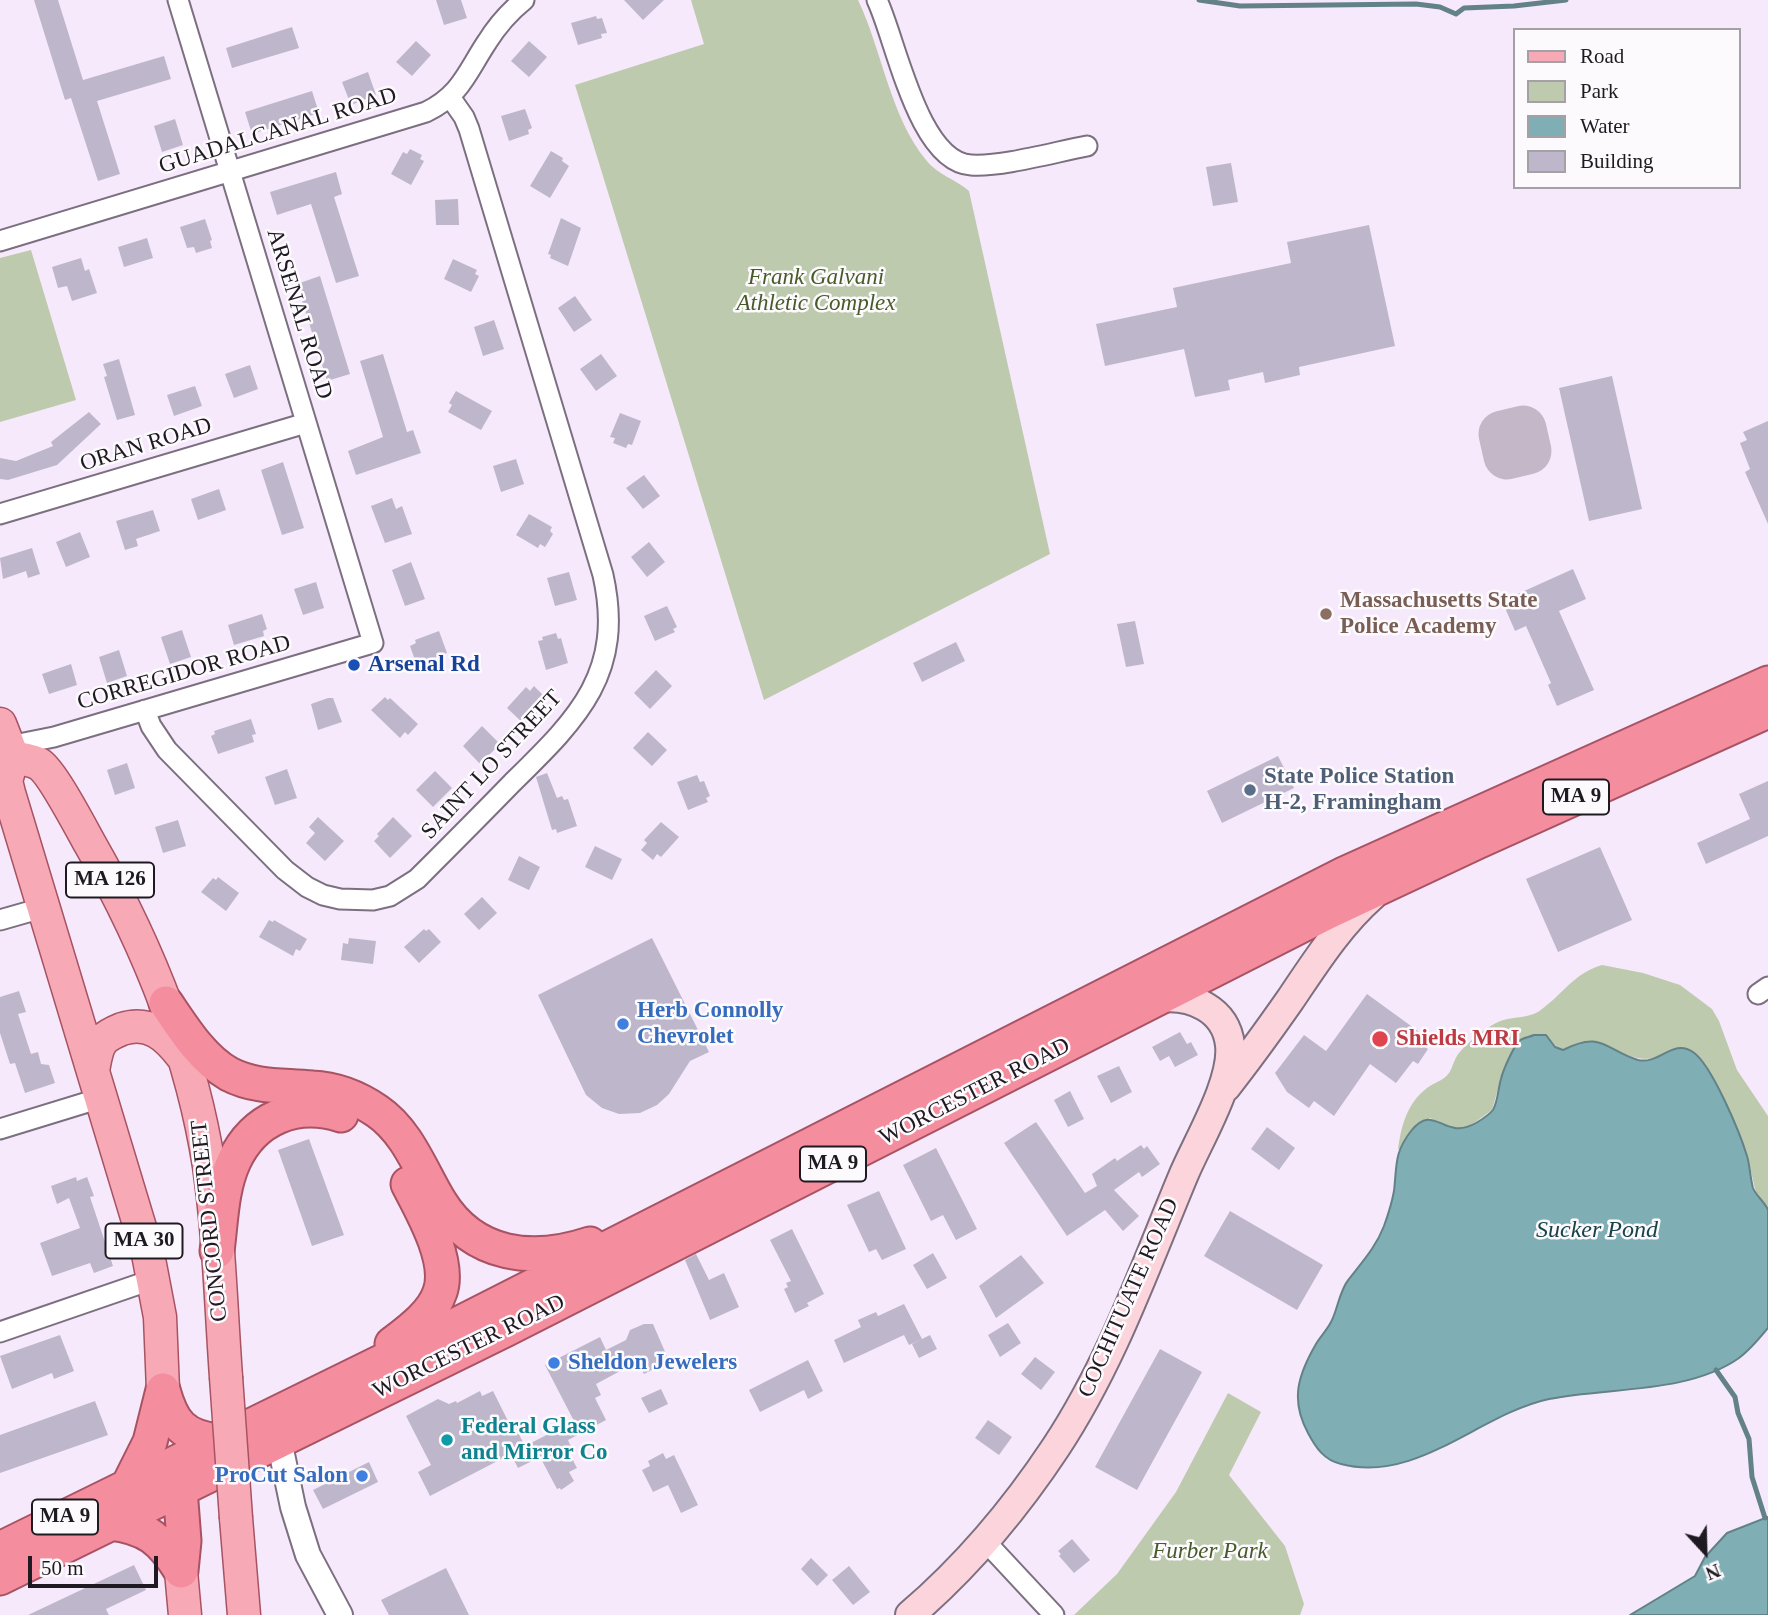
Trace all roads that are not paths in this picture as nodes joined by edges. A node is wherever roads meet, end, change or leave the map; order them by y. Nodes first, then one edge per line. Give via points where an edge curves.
1 (178, 0) edge
2 (524, 0) edge
3 (877, 0) edge
4 (450, 97) junction
5 (1087, 146) dead end
6 (230, 171) junction
7 (0, 241) edge
8 (306, 423) junction
9 (0, 514) edge
10 (373, 643) joint
11 (1768, 683) edge
12 (145, 710) junction
13 (1768, 711) edge
14 (7, 742) edge
15 (1385, 884) junction
16 (42, 908) junction
17 (0, 920) edge
18 (1159, 998) junction
19 (166, 1003) junction
20 (185, 1060) junction
21 (97, 1084) junction
22 (1220, 1095) junction
23 (0, 1129) edge
24 (672, 1216) junction
25 (217, 1251) junction
26 (154, 1279) junction
27 (0, 1332) edge
28 (336, 1384) junction
29 (163, 1390) junction
30 (279, 1440) junction
31 (218, 1441) junction
32 (130, 1484) junction
33 (180, 1489) junction
34 (110, 1523) junction
35 (985, 1541) junction
36 (0, 1549) edge
37 (181, 1571) junction
38 (0, 1578) edge
39 (185, 1615) edge
40 (244, 1615) edge
41 (340, 1615) edge
42 (910, 1615) edge
43 (1054, 1615) edge

1 - 6 street, ARSENAL ROAD
2 - 4 street, GUADALCANAL ROAD via 497,26
3 - 5 street via 911,96 948,157 980,165
4 - 6 street, GUADALCANAL ROAD via 426,111
4 - 12 street, SAINT LO STREET via 469,130 603,575 609,636 590,695 556,740 417,878 390,896 356,901 323,895 295,879 167,750
6 - 7 street, GUADALCANAL ROAD
6 - 8 street, ARSENAL ROAD
8 - 9 street, ORAN ROAD
8 - 10 street, ARSENAL ROAD
10 - 12 street, CORREGIDOR ROAD
11 - 24 highway, WORCESTER ROAD / MA 9 via 1346,873
12 - 14 street, CORREGIDOR ROAD via 54,737
13 - 15 highway, WORCESTER ROAD / MA 9
14 - 16 main road via 6,781
14 - 19 main road, CONCORD STREET / MA 126 via 39,764 63,799 119,897
15 - 18 highway, WORCESTER ROAD / MA 9
15 - 22 main road, COCHITUATE ROAD via 1326,947
16 - 17 street
16 - 21 main road
18 - 22 main road, COCHITUATE ROAD via 1197,1001 1218,1016 1231,1053
18 - 30 highway, WORCESTER ROAD / MA 9
19 - 20 main road, CONCORD STREET / MA 126
19 - 24 highway via 197,1045 227,1072 261,1085 338,1092 378,1112 406,1143 454,1220 488,1245 532,1255 557,1252
20 - 21 main road, MA 30 via 153,1029 136,1026 120,1030 104,1040 97,1053
20 - 25 main road, CONCORD STREET / MA 30 via 209,1167
21 - 23 street
21 - 26 main road, MA 30
22 - 35 main road, COCHITUATE ROAD via 1102,1367 1056,1447
24 - 28 highway, WORCESTER ROAD / MA 9
25 - 28 highway via 233,1163 261,1125 279,1114 303,1109 328,1111 369,1129 385,1146 432,1233 442,1269 441,1291 418,1322
25 - 40 main road, CONCORD STREET / MA 30, bridge
26 - 27 street
26 - 29 main road, MA 30
28 - 31 highway, WORCESTER ROAD / MA 9
29 - 31 highway, MA 30 via 177,1424 194,1436
29 - 32 highway via 150,1442
30 - 33 highway, WORCESTER ROAD / MA 9
30 - 41 street via 308,1555
31 - 32 highway, WORCESTER ROAD / MA 9
32 - 36 highway, WORCESTER ROAD / MA 9
33 - 34 highway, WORCESTER ROAD / MA 9
33 - 37 highway
34 - 37 highway via 152,1535
34 - 38 highway, WORCESTER ROAD / MA 9
35 - 42 main road, COCHITUATE ROAD
35 - 43 street
37 - 39 main road

